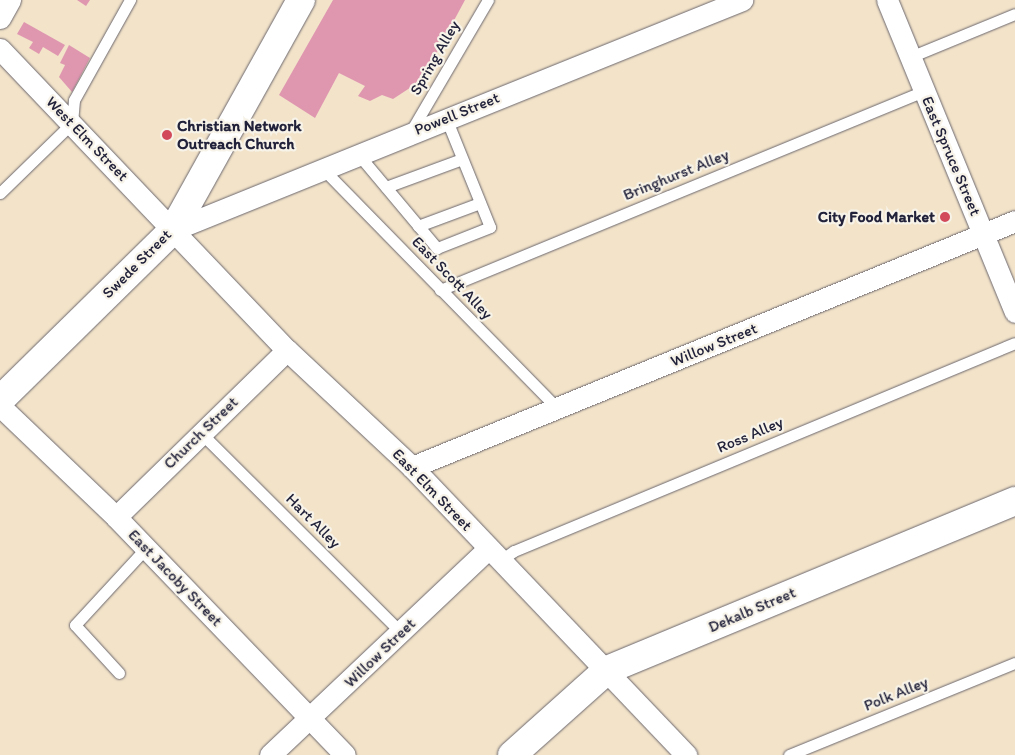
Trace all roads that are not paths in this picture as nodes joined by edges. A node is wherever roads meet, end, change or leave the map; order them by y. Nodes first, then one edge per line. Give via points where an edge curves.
1 (10, 0) edge
2 (130, 0) edge
3 (301, 0) edge
4 (488, 0) edge
5 (742, 0) edge
6 (887, 0) edge
7 (1015, 14) edge
8 (0, 18) edge
9 (0, 48) edge
10 (910, 57) junction
11 (924, 91) junction
12 (446, 118) junction
13 (72, 123) junction
14 (410, 133) junction
15 (358, 154) junction
16 (462, 159) junction
17 (323, 169) junction
18 (386, 187) junction
19 (0, 193) edge
20 (480, 203) junction
21 (1015, 221) edge
22 (418, 226) junction
23 (173, 230) junction
24 (984, 234) junction
25 (440, 290) junction
26 (1015, 312) edge
27 (1015, 343) edge
28 (286, 350) junction
29 (0, 400) edge
30 (0, 406) edge
31 (558, 409) junction
32 (201, 433) junction
33 (412, 467) junction
34 (1015, 501) edge
35 (116, 517) junction
36 (146, 548) junction
37 (494, 555) junction
38 (401, 632) junction
39 (1015, 663) edge
40 (606, 670) junction
41 (119, 673) dead end
42 (310, 719) junction
43 (270, 755) edge
44 (345, 755) edge
45 (512, 755) edge
46 (686, 755) edge
47 (789, 755) edge

1 - 8 street
2 - 13 lane via 74,100
3 - 23 main road, Swede Street
4 - 14 lane, Spring Alley
5 - 12 street, Powell Street
6 - 10 street, East Spruce Street
7 - 10 lane
9 - 13 street, West Elm Street
10 - 11 street, East Spruce Street
11 - 24 street, East Spruce Street
11 - 25 lane, Bringhurst Alley
12 - 14 street, Powell Street
12 - 16 lane
13 - 19 lane
13 - 23 street, West Elm Street
14 - 15 street, Powell Street
15 - 17 street, Powell Street
15 - 18 lane
16 - 18 lane
16 - 20 lane
17 - 23 street, Powell Street
17 - 25 lane, East Scott Alley
18 - 22 lane
20 - 22 lane
20 - 22 lane via 490,227 437,248
21 - 24 street, Willow Street
23 - 28 street, East Elm Street
23 - 29 main road, Swede Street
24 - 26 street, East Spruce Street
24 - 31 street, Willow Street
25 - 31 lane, East Scott Alley
27 - 37 lane, Ross Alley via 514,551
28 - 32 street, Church Street
28 - 33 street, East Elm Street
30 - 35 street, East Jacoby Street
31 - 33 street, Willow Street
32 - 35 street, Church Street
32 - 38 lane, Hart Alley
33 - 37 street, East Elm Street
34 - 40 main road, Dekalb Street
35 - 36 street, East Jacoby Street
36 - 41 lane via 75,625
36 - 42 street, East Jacoby Street
37 - 38 street, Willow Street
37 - 40 street, East Elm Street
38 - 42 street, Willow Street
39 - 47 lane, Polk Alley
40 - 45 main road, Dekalb Street
40 - 46 street, East Elm Street
42 - 43 street, Willow Street
42 - 44 street, East Jacoby Street

